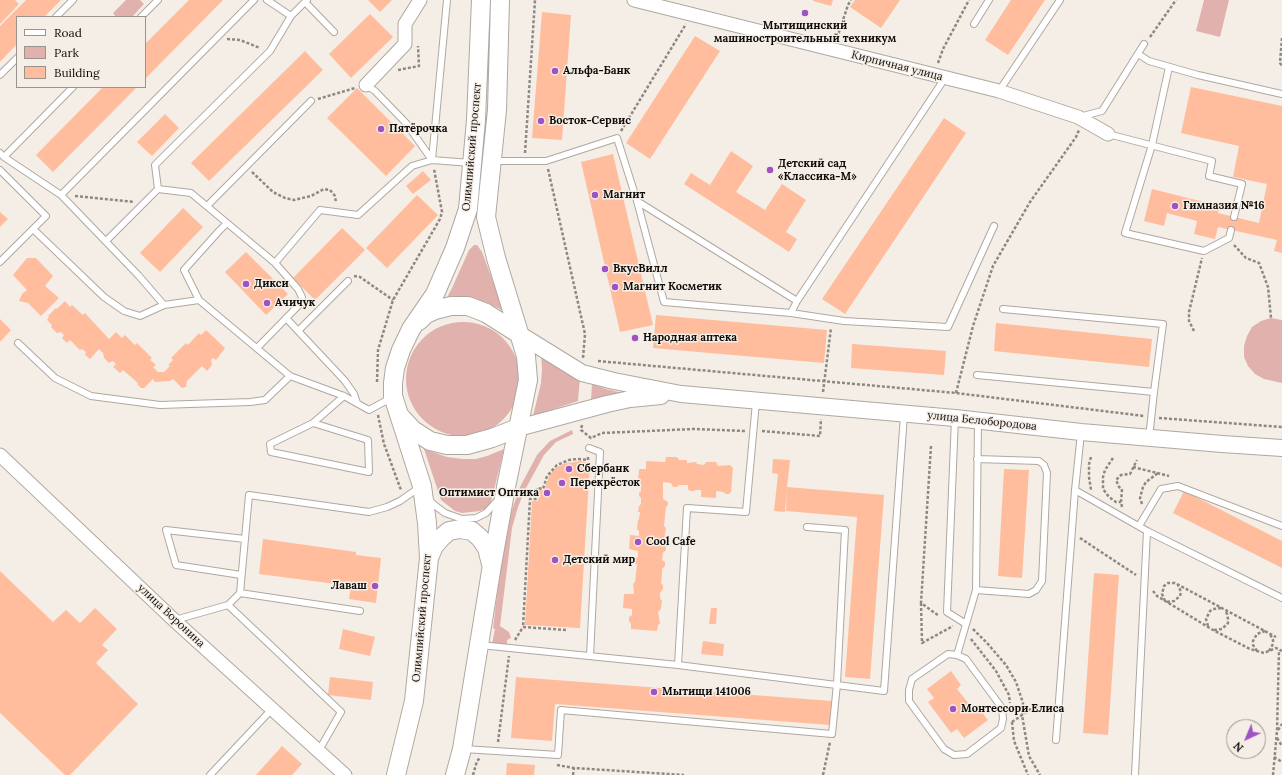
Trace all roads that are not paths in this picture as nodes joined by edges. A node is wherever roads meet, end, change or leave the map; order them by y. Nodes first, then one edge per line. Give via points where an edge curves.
1 (73, 0) edge
2 (158, 0) edge
3 (254, 0) edge
4 (267, 0) edge
5 (420, 0) edge
6 (447, 0) edge
7 (481, 0) edge
8 (500, 0) edge
9 (634, 0) edge
10 (990, 0) edge
11 (1060, 0) edge
12 (306, 1) edge
13 (57, 16) edge
14 (142, 16) edge
15 (291, 16) junction
16 (974, 24) dead end
17 (334, 32) dead end
18 (1144, 44) road end
19 (1138, 54) junction
20 (16, 59) edge
21 (1169, 67) junction
22 (0, 76) edge
23 (945, 78) junction
24 (366, 85) joint
25 (72, 88) edge
26 (999, 91) junction
27 (1282, 94) edge
28 (311, 101) dead end
29 (1080, 119) junction
30 (1108, 134) joint
31 (1152, 145) junction
32 (2, 155) edge
33 (432, 160) junction
34 (491, 161) junction
35 (473, 163) junction
36 (0, 170) edge
37 (158, 189) junction
38 (62, 195) junction
39 (637, 201) junction
40 (207, 206) junction
41 (1234, 217) dead end
42 (227, 224) junction
43 (994, 226) dead end
44 (33, 229) junction
45 (1231, 230) dead end
46 (106, 241) junction
47 (0, 262) edge
48 (274, 262) junction
49 (348, 281) road end
50 (199, 300) junction
51 (797, 302) junction
52 (164, 305) junction
53 (1003, 309) dead end
54 (791, 313) junction
55 (286, 318) junction
56 (411, 329) junction
57 (298, 331) junction
58 (519, 334) junction
59 (18, 343) dead end
60 (257, 348) junction
61 (977, 375) dead end
62 (290, 376) junction
63 (1154, 392) junction
64 (681, 394) junction
65 (344, 396) junction
66 (393, 396) junction
67 (756, 402) junction
68 (357, 403) junction
69 (904, 413) junction
70 (399, 415) junction
71 (955, 418) junction
72 (978, 420) junction
73 (313, 423) junction
74 (518, 428) junction
75 (1081, 432) junction
76 (1149, 438) junction
77 (589, 448) road end
78 (1282, 448) edge
79 (0, 455) edge
80 (977, 459) junction
81 (506, 487) junction
82 (422, 488) junction
83 (1075, 490) junction
84 (1139, 526) junction
85 (1282, 526) edge
86 (807, 527) dead end
87 (1147, 531) junction
88 (245, 539) junction
89 (429, 558) junction
90 (492, 565) junction
91 (241, 575) junction
92 (976, 590) junction
93 (240, 593) junction
94 (1282, 598) edge
95 (228, 605) junction
96 (360, 611) dead end
97 (175, 621) junction
98 (966, 624) junction
99 (479, 645) junction
100 (957, 655) junction
101 (590, 656) junction
102 (678, 665) junction
103 (837, 684) junction
104 (272, 709) junction
105 (1056, 740) dead end
106 (462, 749) junction
107 (318, 752) junction
108 (210, 775) edge
109 (345, 775) edge
110 (396, 775) edge
111 (455, 775) edge
112 (1135, 775) edge

1 - 13 lane
2 - 14 lane
3 - 38 lane
4 - 15 lane
5 - 24 street via 405,24 405,44
6 - 33 lane
7 - 35 main road, Олимпийский проспект
8 - 34 main road, Олимпийский проспект via 497,110
9 - 23 street, Кирпичная улица
10 - 16 lane
11 - 26 lane
12 - 15 lane
12 - 17 lane
15 - 37 lane via 270,51 155,165
18 - 19 lane
19 - 21 lane via 1149,61
19 - 29 lane via 1102,111
20 - 22 lane
21 - 27 lane
21 - 31 lane
23 - 26 street, Кирпичная улица
23 - 51 lane
24 - 33 lane via 406,123
25 - 32 lane
26 - 29 street, Кирпичная улица
28 - 40 lane
29 - 30 street, Кирпичная улица
30 - 31 lane
31 - 41 lane via 1212,161 1209,176 1242,184
31 - 45 lane via 1124,233 1204,252 1229,238
32 - 38 lane
33 - 35 lane
33 - 48 lane via 412,166 358,215 320,210
34 - 39 lane via 546,161 617,138
34 - 58 main road, Олимпийский проспект via 486,217
35 - 56 main road, Олимпийский проспект via 468,209 455,248 435,294
36 - 44 lane via 46,216
37 - 40 lane via 191,193
37 - 46 lane
38 - 46 lane
39 - 51 lane
39 - 54 lane via 664,302
40 - 42 lane
42 - 48 lane
42 - 50 lane via 184,270
43 - 54 lane via 948,327 832,320
44 - 47 lane
44 - 52 lane via 104,297 124,311 140,316
46 - 52 lane
48 - 55 lane via 302,297 299,305
49 - 57 lane
50 - 52 lane
50 - 60 lane
51 - 54 lane
53 - 63 lane via 1163,324
55 - 57 lane
55 - 60 lane
56 - 58 main road, Олимпийский проспект via 426,314 435,310 450,306 468,306 486,312
56 - 66 main road, Олимпийский проспект via 395,368
57 - 68 lane via 345,381
58 - 64 street via 582,373
58 - 74 main road, Олимпийский проспект via 526,356 528,380
59 - 62 lane via 55,378 91,396 160,405 265,400
60 - 62 lane
61 - 63 lane
62 - 65 lane
63 - 76 lane
64 - 67 street, улица Белобородова
64 - 74 street via 630,399
65 - 68 lane
65 - 73 lane
66 - 68 lane via 369,410
66 - 70 main road, Олимпийский проспект
67 - 69 street, улица Белобородова
67 - 102 lane via 746,512 687,508
69 - 71 street, улица Белобородова
69 - 103 lane via 884,691
70 - 74 main road, Олимпийский проспект via 413,430 430,441 447,445 467,445
70 - 82 main road, Олимпийский проспект
71 - 72 street, улица Белобородова
71 - 98 lane via 947,612
72 - 75 street, улица Белобородова
72 - 80 lane
73 - 73 lane via 368,440 369,472 271,452 270,444
74 - 81 main road, Олимпийский проспект
75 - 76 street, улица Белобородова
75 - 83 lane
76 - 78 street, улица Белобородова
77 - 101 lane via 600,452
79 - 97 street, улица Воронина
80 - 92 lane
80 - 92 lane via 1039,461 1047,473 1042,581 1036,590 1029,594
81 - 82 lane via 486,513 476,518 462,519 445,513 433,504
81 - 90 main road, Олимпийский проспект
82 - 88 lane via 387,507 369,512 249,495
82 - 89 main road, Олимпийский проспект
83 - 84 lane
83 - 105 lane
84 - 85 lane via 1161,489 1178,486
84 - 87 lane
86 - 103 lane via 846,530
87 - 94 lane
87 - 112 lane
88 - 91 lane
88 - 91 lane via 166,530 176,566
89 - 90 main road via 441,538 449,531 460,529 472,531 480,538 487,548
89 - 110 main road, Олимпийский проспект via 414,700
90 - 99 main road, Олимпийский проспект
91 - 93 lane
92 - 98 lane
93 - 95 lane
93 - 96 lane
95 - 97 lane
95 - 107 lane via 341,712
97 - 104 street, улица Воронина
98 - 100 lane
99 - 101 lane
99 - 106 main road, Олимпийский проспект
100 - 100 lane via 948,654 912,679 909,690 909,701 944,749 954,755 967,754 1001,728 1003,719 1002,708 966,659
101 - 102 lane
102 - 103 lane
103 - 106 lane via 832,734 561,710 558,755
104 - 107 street, улица Воронина
104 - 108 lane
106 - 111 main road, Олимпийский проспект
107 - 109 street, улица Воронина

